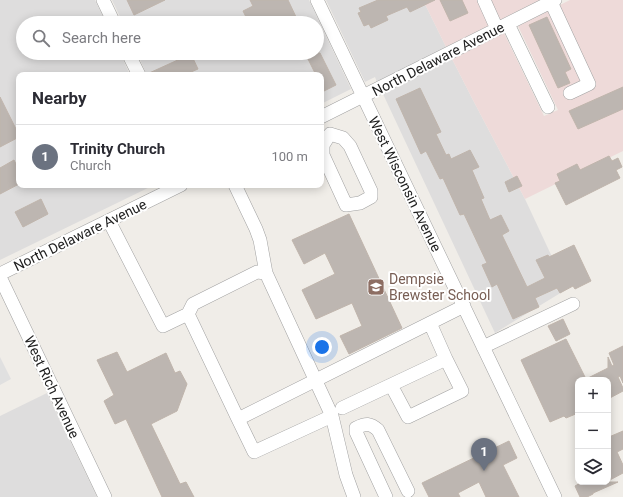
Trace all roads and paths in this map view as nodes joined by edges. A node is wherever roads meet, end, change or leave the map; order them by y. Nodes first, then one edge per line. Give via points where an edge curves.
1 (103, 0) edge
2 (317, 0) edge
3 (484, 0) edge
4 (553, 1) edge
5 (111, 16) edge
6 (502, 26) junction
7 (132, 60) edge
8 (138, 72) edge
9 (570, 93) dead end
10 (363, 96) junction
11 (548, 107) dead end
12 (324, 116) edge
13 (324, 121) edge
14 (330, 134) junction
15 (324, 145) edge
16 (324, 157) edge
17 (175, 188) edge
18 (236, 188) edge
19 (109, 221) junction
20 (266, 273) junction
21 (0, 276) edge
22 (573, 304) dead end
23 (464, 306) junction
24 (188, 314) junction
25 (430, 323) junction
26 (483, 347) junction
27 (446, 359) junction
28 (315, 380) junction
29 (391, 385) junction
30 (337, 412) junction
31 (238, 419) junction
32 (408, 491) dead end
33 (105, 497) edge
34 (354, 497) edge
35 (386, 497) edge
36 (555, 497) edge

1 - 5 street
2 - 10 street, West Wisconsin Avenue
3 - 6 street
4 - 6 street, North Delaware Avenue
4 - 9 street via 589,84
6 - 10 street, North Delaware Avenue
6 - 11 street
7 - 8 street
10 - 12 street, North Delaware Avenue
10 - 23 street, West Wisconsin Avenue
13 - 14 street
14 - 15 street
14 - 16 street via 343,138 350,146 371,191 371,198 360,204 346,204
17 - 19 street, North Delaware Avenue
18 - 20 street via 260,240
19 - 21 street, North Delaware Avenue
19 - 24 street via 163,326
20 - 24 street via 257,272 193,304
20 - 28 street
21 - 33 street, West Rich Avenue
22 - 26 street
23 - 25 street
23 - 26 street, West Wisconsin Avenue
24 - 31 street
25 - 27 street
25 - 28 street
26 - 36 street, West Wisconsin Avenue
27 - 29 street
27 - 29 street via 462,391 408,417
28 - 30 street
28 - 31 street
29 - 30 street
30 - 31 street via 254,452
30 - 34 street via 346,475
32 - 35 street via 378,430 371,425 363,424 356,428 356,432

